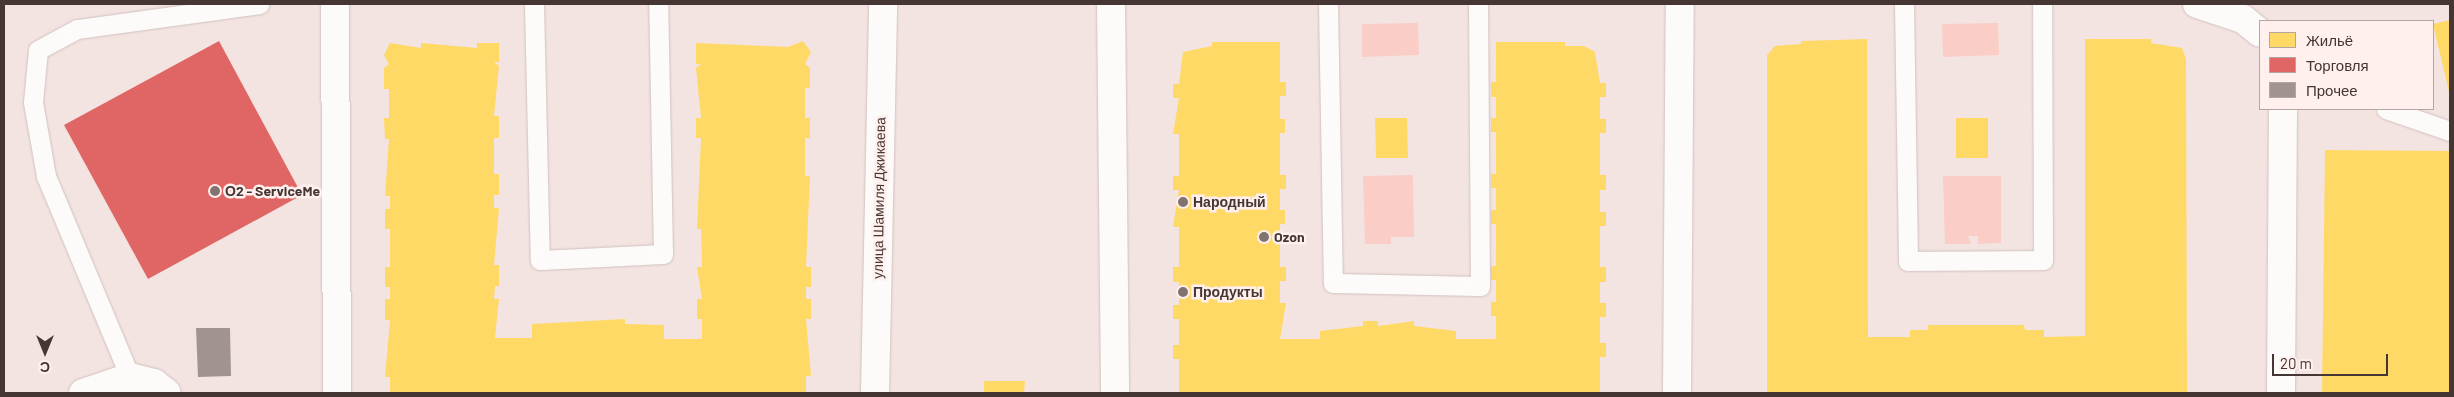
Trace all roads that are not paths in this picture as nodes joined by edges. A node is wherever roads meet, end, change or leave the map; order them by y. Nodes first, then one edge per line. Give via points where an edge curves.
1 (259, 4) edge
2 (336, 4) edge
3 (534, 4) edge
4 (658, 4) edge
5 (883, 4) edge
6 (1111, 4) edge
7 (1328, 4) edge
8 (1478, 4) edge
9 (1680, 4) edge
10 (1904, 4) edge
11 (2042, 4) edge
12 (2197, 4) edge
13 (2259, 32) edge
14 (2283, 110) edge
15 (2389, 110) edge
16 (2450, 130) edge
17 (130, 377) junction
18 (83, 393) edge
19 (167, 393) edge
20 (337, 393) edge
21 (875, 393) edge
22 (1115, 393) edge
23 (1676, 393) edge
24 (2281, 393) edge

1 - 17 lane via 77,29 38,50 33,102 46,176
2 - 20 street
3 - 4 lane via 540,260 664,254
5 - 21 street, улица Шамиля Джикаева
6 - 22 street
7 - 8 lane via 1333,283 1480,286
9 - 23 street
10 - 11 lane via 1908,261 2043,260
12 - 13 street via 2243,19
14 - 24 street
15 - 16 lane
17 - 18 street
17 - 19 street via 154,383

